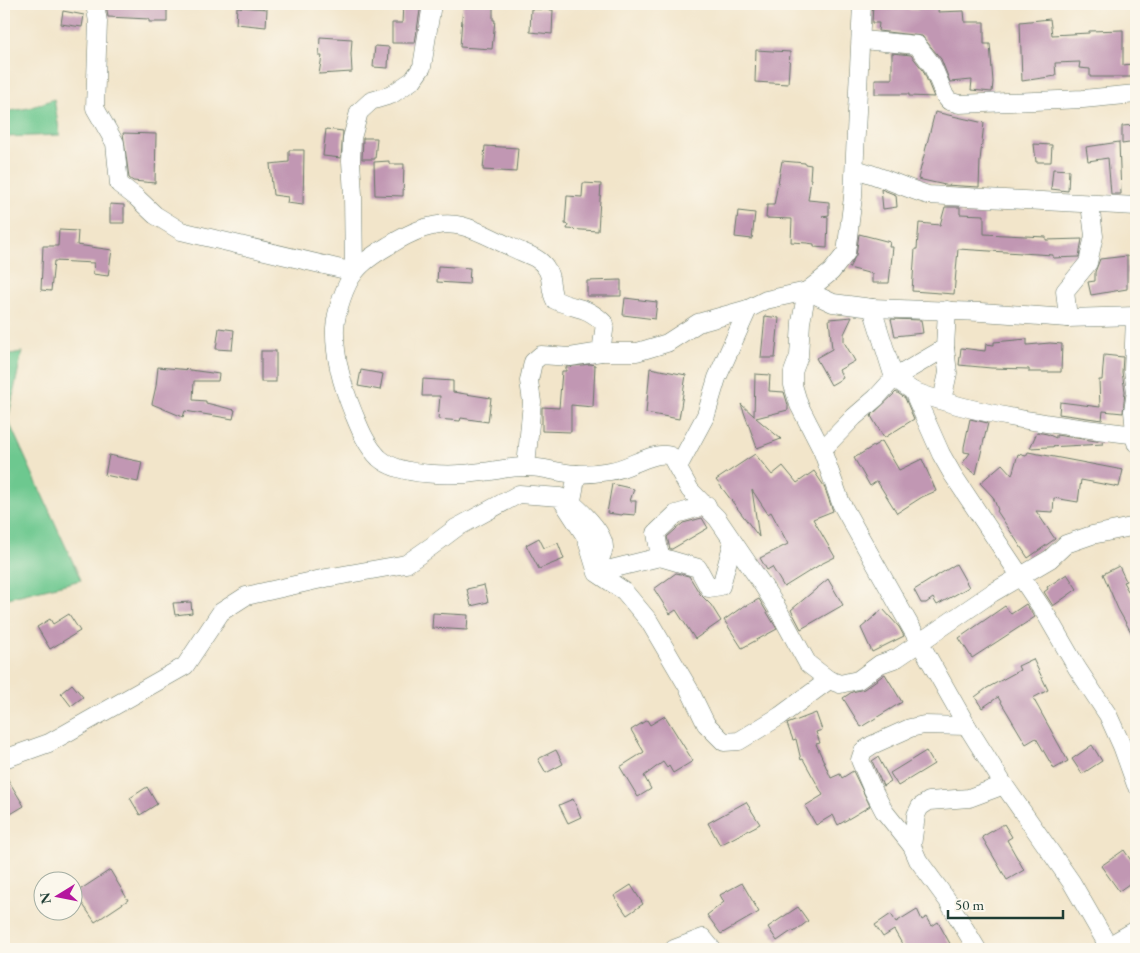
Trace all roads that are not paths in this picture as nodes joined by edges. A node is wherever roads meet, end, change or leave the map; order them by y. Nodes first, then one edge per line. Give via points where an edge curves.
1 (94, 4) edge
2 (432, 4) edge
3 (862, 4) edge
4 (862, 40) junction
5 (1136, 94) edge
6 (855, 169) junction
7 (1090, 204) junction
8 (1136, 206) edge
9 (354, 272) junction
10 (807, 290) junction
11 (872, 308) junction
12 (748, 309) junction
13 (946, 310) junction
14 (1136, 316) edge
15 (1068, 318) junction
16 (945, 348) junction
17 (601, 352) junction
18 (894, 378) junction
19 (913, 391) junction
20 (942, 400) junction
21 (1136, 438) edge
22 (822, 450) junction
23 (526, 467) junction
24 (678, 467) junction
25 (577, 474) junction
26 (707, 505) junction
27 (1136, 526) edge
28 (733, 542) junction
29 (660, 557) junction
30 (1020, 577) junction
31 (920, 643) junction
32 (829, 680) junction
33 (967, 726) junction
34 (4, 759) edge
35 (1136, 784) edge
36 (1004, 785) junction
37 (912, 846) junction
38 (1136, 930) edge
39 (1107, 948) edge
40 (674, 949) edge
41 (712, 949) edge
42 (977, 949) edge

1 - 9 street via 98,22 95,108 115,143 119,184 155,215 181,231
2 - 9 street via 422,67 413,80 391,95 371,101 359,112 354,129 351,161
3 - 4 street
4 - 5 street via 917,45 932,65 945,96 959,104
4 - 6 street
6 - 7 street via 928,195
6 - 10 street via 846,253 831,272
7 - 8 street
7 - 15 street via 1094,236 1088,263 1065,291
9 - 17 street via 408,233 438,225 462,226 540,261 548,272 555,300 596,315 605,324
9 - 23 street via 339,303 335,354 347,398 368,445 381,459 407,471 458,475
10 - 11 street via 833,303
10 - 12 street via 766,300
10 - 22 street via 793,385 799,405
11 - 13 street
11 - 18 street
12 - 17 street via 698,323 667,343 637,352
12 - 24 street via 717,378 706,415
13 - 15 street
13 - 16 street
14 - 15 street
14 - 21 street
16 - 18 street
16 - 20 street via 948,373
17 - 23 street via 570,357 541,355 533,362 529,381 532,402
18 - 19 street
18 - 22 street
19 - 20 street
19 - 30 street via 953,475
20 - 21 street via 998,414
22 - 31 street via 841,503
23 - 25 street
24 - 25 street via 671,456 664,454 620,470
24 - 26 street via 690,490
25 - 29 street via 572,500 602,539 600,567 611,569
26 - 28 street
26 - 29 street via 676,514 656,533
27 - 30 street via 1066,544 1050,559
28 - 29 street via 721,586 708,588 698,568
28 - 32 street via 776,606 808,664
30 - 31 street
30 - 35 street via 1048,616 1108,715
31 - 32 street via 858,680 840,684
31 - 33 street
32 - 34 street via 739,741 724,742 706,724 649,621 624,591 597,573 586,537 560,497 519,494 456,528 406,564 246,596 221,612 184,666 49,743
33 - 36 street
33 - 37 street via 924,725 910,728 863,751 860,760 871,786 884,811
36 - 37 street via 969,798 929,801 920,807 916,815
36 - 39 street via 1072,883
37 - 42 street
38 - 39 street
40 - 41 street via 703,938

